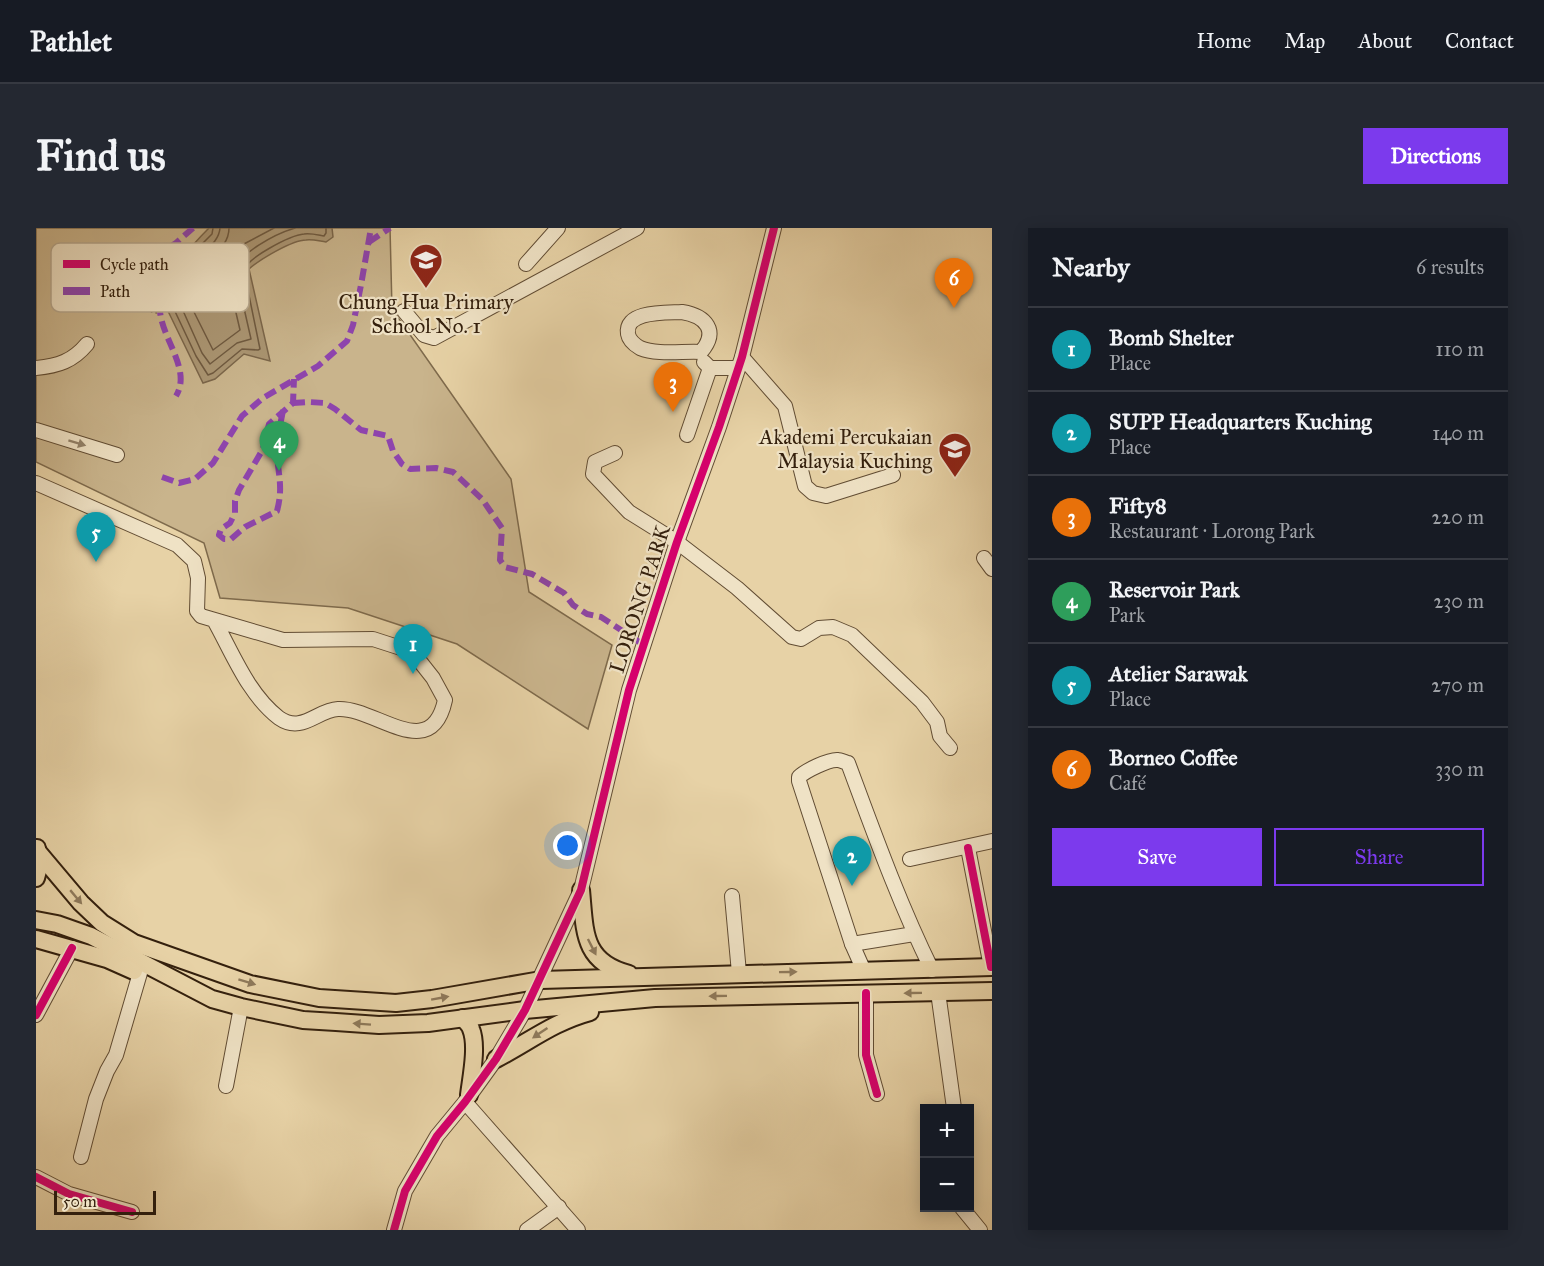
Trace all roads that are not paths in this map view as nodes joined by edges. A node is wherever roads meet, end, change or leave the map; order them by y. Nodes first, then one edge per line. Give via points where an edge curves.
1 (558, 228) edge
2 (637, 228) edge
3 (774, 228) edge
4 (526, 264) dead end
5 (404, 311) dead end
6 (87, 344) dead end
7 (700, 352) junction
8 (740, 363) junction
9 (36, 368) edge
10 (710, 368) junction
11 (36, 430) edge
12 (687, 435) dead end
13 (615, 453) dead end
14 (117, 455) dead end
15 (893, 475) dead end
16 (36, 483) edge
17 (677, 542) junction
18 (214, 620) junction
19 (950, 748) dead end
20 (992, 841) edge
21 (37, 848) edge
22 (968, 848) junction
23 (910, 859) dead end
24 (36, 878) edge
25 (581, 890) junction
26 (732, 896) dead end
27 (36, 920) edge
28 (914, 934) junction
29 (36, 939) edge
30 (852, 944) junction
31 (72, 948) junction
32 (991, 967) edge
33 (932, 970) junction
34 (864, 971) junction
35 (739, 973) junction
36 (140, 974) junction
37 (639, 977) junction
38 (541, 980) junction
39 (184, 986) junction
40 (992, 991) edge
41 (938, 992) junction
42 (866, 993) junction
43 (655, 998) junction
44 (241, 1007) junction
45 (525, 1011) junction
46 (36, 1015) edge
47 (463, 1018) junction
48 (496, 1059) junction
49 (226, 1086) dead end
50 (877, 1094) dead end
51 (467, 1099) junction
52 (953, 1104) edge
53 (81, 1157) dead end
54 (36, 1177) edge
55 (559, 1208) junction
56 (132, 1212) dead end
57 (965, 1212) edge
58 (394, 1230) edge
59 (527, 1230) edge
60 (578, 1230) edge
61 (980, 1230) edge

1 - 4 street
2 - 5 street via 434,338 423,335
3 - 8 street, LORONG PARK
6 - 9 street via 77,356
7 - 7 street via 637,347 628,338 628,329 632,322 651,313 696,314 707,324 709,337
7 - 10 street
8 - 10 street
8 - 15 street via 785,406 806,486 813,493 826,496
8 - 17 street, LORONG PARK
10 - 12 street
11 -> 14 street
13 - 17 street via 595,462 593,474 629,512
16 - 18 street via 177,544 194,561 197,610 201,616
17 - 19 street via 737,588 792,638 801,639 819,628 833,627 852,635 922,702
17 - 25 street, LORONG PARK via 629,690
18 - 18 street via 283,640 373,639 407,650 433,678 445,700 439,719 422,731 402,730 346,709 324,711 309,722 282,720 257,698
20 - 22 street
21 - 24 main road
21 -> 38 main road via 102,923 134,943 250,984 348,1001 396,1003
22 - 23 street
22 - 32 street
25 -> 37 main road via 591,949 600,962
25 - 38 street, LORONG PARK
26 - 35 street
27 - 39 main road via 91,936
28 - 30 street
28 - 30 street via 848,763 839,759 803,773 799,782
28 - 33 street
29 - 31 main road
30 - 34 street
31 - 36 main road
31 - 46 street
32 - 33 main road
33 - 34 main road
35 -> 34 main road
35 - 37 main road
36 - 39 main road
36 - 53 street via 117,1055 96,1099
37 - 38 main road
38 - 45 street, LORONG PARK
39 - 44 main road
40 - 41 main road
41 -> 42 main road
41 - 52 street
42 -> 43 main road
42 - 50 street via 866,1055
43 - 45 main road
43 -> 48 main road via 570,1017
47 -> 44 main road via 380,1025 303,1020
44 - 49 street
45 - 47 main road
45 - 48 street, LORONG PARK
47 - 51 main road via 473,1041
48 - 51 street, LORONG PARK
51 - 55 street
51 - 58 street, LORONG PARK via 437,1136 405,1191
54 - 56 street via 69,1194
55 - 59 street
55 - 60 street
57 - 61 street

